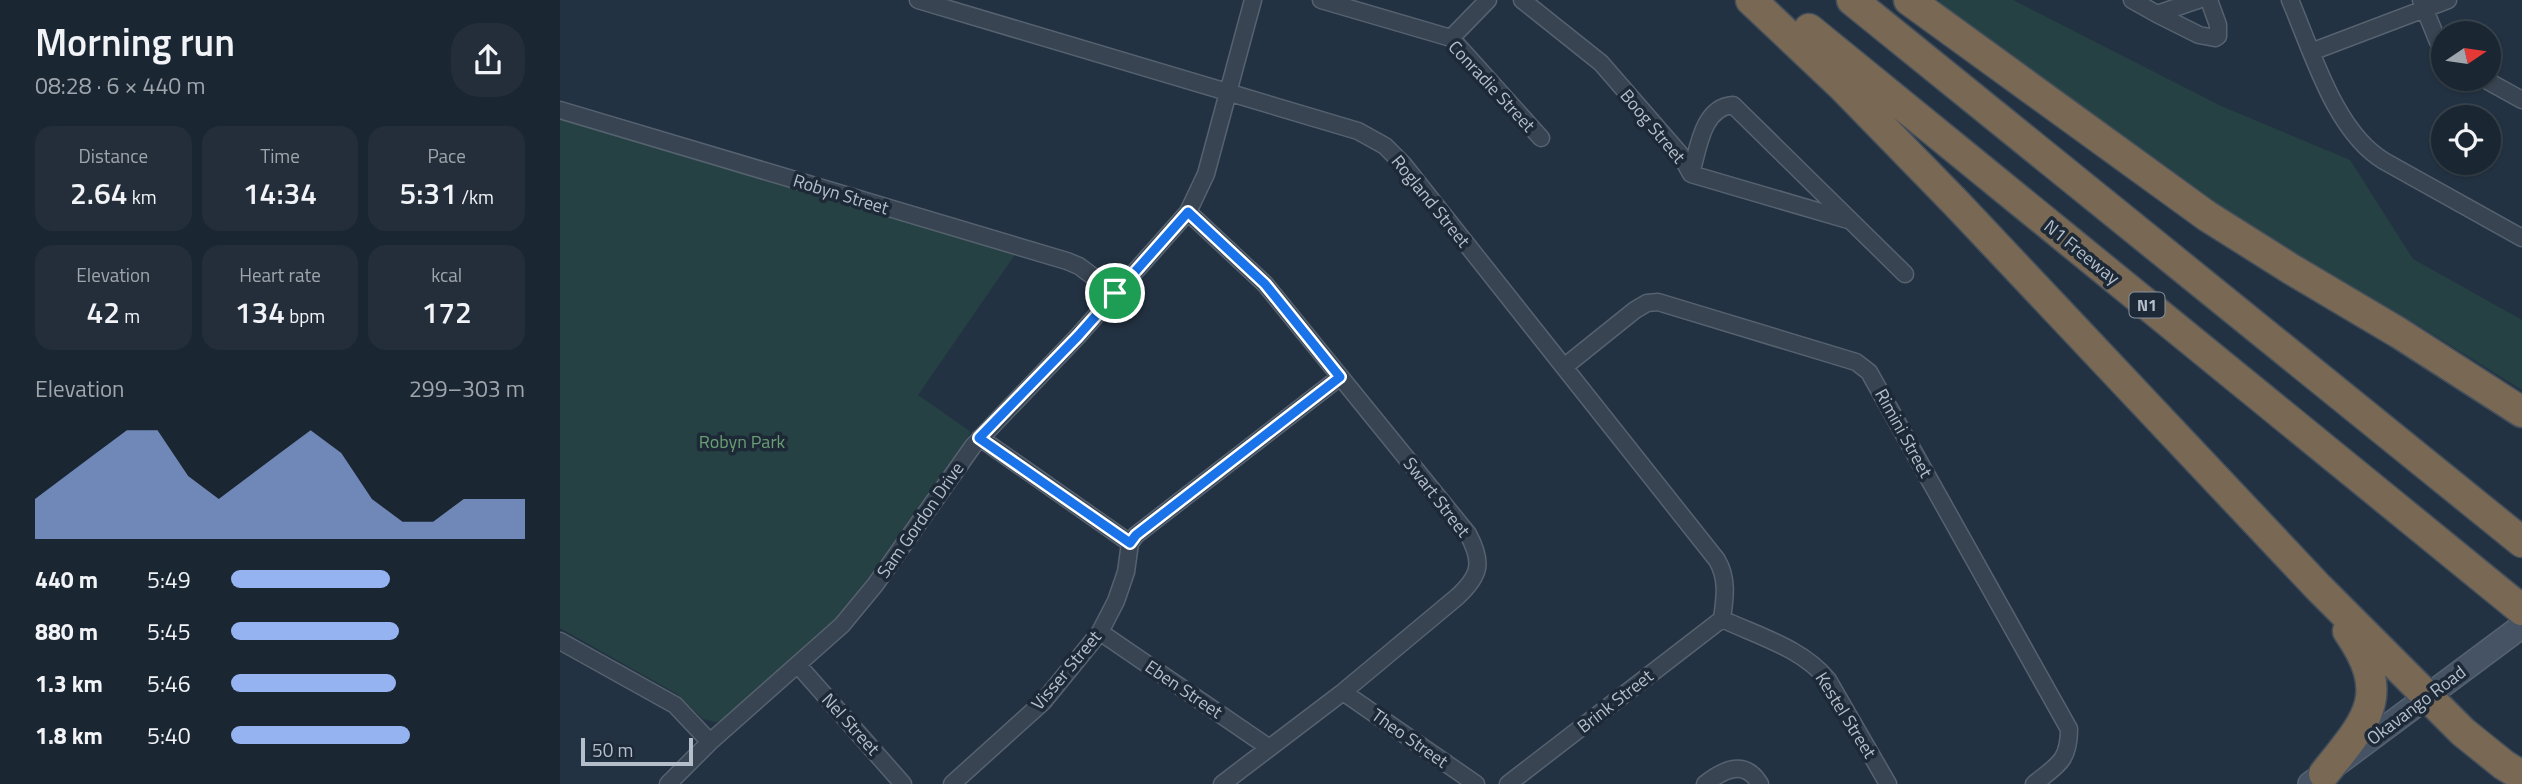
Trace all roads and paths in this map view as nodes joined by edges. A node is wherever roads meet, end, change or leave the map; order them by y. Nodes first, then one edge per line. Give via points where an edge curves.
1 (918, 0) edge
2 (1253, 0) edge
3 (1321, 0) edge
4 (1488, 0) edge
5 (1522, 0) edge
6 (1751, 0) edge
7 (1773, 0) edge
8 (1852, 0) edge
9 (1909, 0) edge
10 (2132, 0) edge
11 (2198, 0) edge
12 (2209, 0) edge
13 (2290, 0) edge
14 (2448, 0) edge
15 (2422, 5) edge
16 (2158, 14) junction
17 (2431, 26) edge
18 (1451, 38) junction
19 (2311, 52) junction
20 (2501, 88) edge
21 (1227, 92) junction
22 (2522, 100) edge
23 (560, 110) edge
24 (1541, 138) dead end
25 (1691, 174) junction
26 (1188, 212) junction
27 (1848, 220) junction
28 (2522, 238) edge
29 (1905, 274) dead end
30 (1115, 293) junction
31 (1564, 367) junction
32 (1340, 377) junction
33 (2522, 412) edge
34 (979, 438) junction
35 (2522, 542) edge
36 (1130, 543) junction
37 (2318, 587) junction
38 (2522, 610) edge
39 (1722, 618) junction
40 (2522, 626) edge
41 (1100, 632) junction
42 (560, 641) edge
43 (798, 665) junction
44 (1343, 692) junction
45 (2428, 695) junction
46 (710, 742) junction
47 (1268, 747) junction
48 (2522, 776) edge
49 (2317, 779) edge
50 (668, 784) edge
51 (903, 784) edge
52 (952, 784) edge
53 (1222, 784) edge
54 (1476, 784) edge
55 (1508, 784) edge
56 (1705, 784) edge
57 (1760, 784) edge
58 (1888, 784) edge
59 (2034, 784) edge

1 - 21 street, Rogland Street
2 - 21 street, Sam Gordon Drive
3 - 18 street, Conradie Street
4 - 18 street
5 - 25 street, Boog Street via 1601,64 1680,154
6 - 37 highway via 1938,184
7 - 38 highway, N1 Freeway / N1
8 - 35 highway
9 - 33 highway via 2207,216
10 - 16 street
11 - 16 street
12 - 16 street via 2218,25 2215,38
13 - 19 street
14 - 15 street
15 - 17 street
15 - 19 street
18 - 24 street, Conradie Street
19 - 28 street via 2349,129 2370,152
20 - 22 street
21 - 26 street, Sam Gordon Drive via 1206,174
21 - 31 street, Rogland Street via 1359,131 1385,146
23 - 30 street, Robyn Street via 1067,261
25 - 27 street, Boog Street
25 - 27 street via 1707,121 1719,109 1733,105
26 - 30 street, Sam Gordon Drive
26 - 32 street, Swart Street via 1265,284
27 - 29 street
30 - 34 street, Sam Gordon Drive
31 - 39 street, Rogland Street via 1717,560 1726,587
31 - 59 street, Rimini Street via 1635,310 1658,302 1856,362 1869,372 2069,729 2069,748 2063,760
32 - 36 street
32 - 44 street, Swart Street via 1468,534 1478,562 1468,587
34 - 36 street
34 - 43 street, Sam Gordon Drive via 875,585 842,625
36 - 41 street, Visser Street via 1126,572
37 - 45 highway
37 - 49 highway via 2366,659 2372,688 2362,726
39 - 55 street, Brink Street
39 - 58 street, Kestel Street via 1818,668
40 - 45 main road, Okavango Road
41 - 47 street, Eben Street
41 - 52 street, Visser Street via 1043,702
42 - 46 street via 675,705
43 - 46 street, Sam Gordon Drive
43 - 51 street, Nel Street
44 - 47 street, Swart Street
44 - 54 street, Theo Street
45 - 48 highway via 2463,732
45 - 49 main road, Okavango Road
46 - 50 street, Sam Gordon Drive
47 - 53 street, Swart Street
56 - 57 street via 1721,771 1740,768

